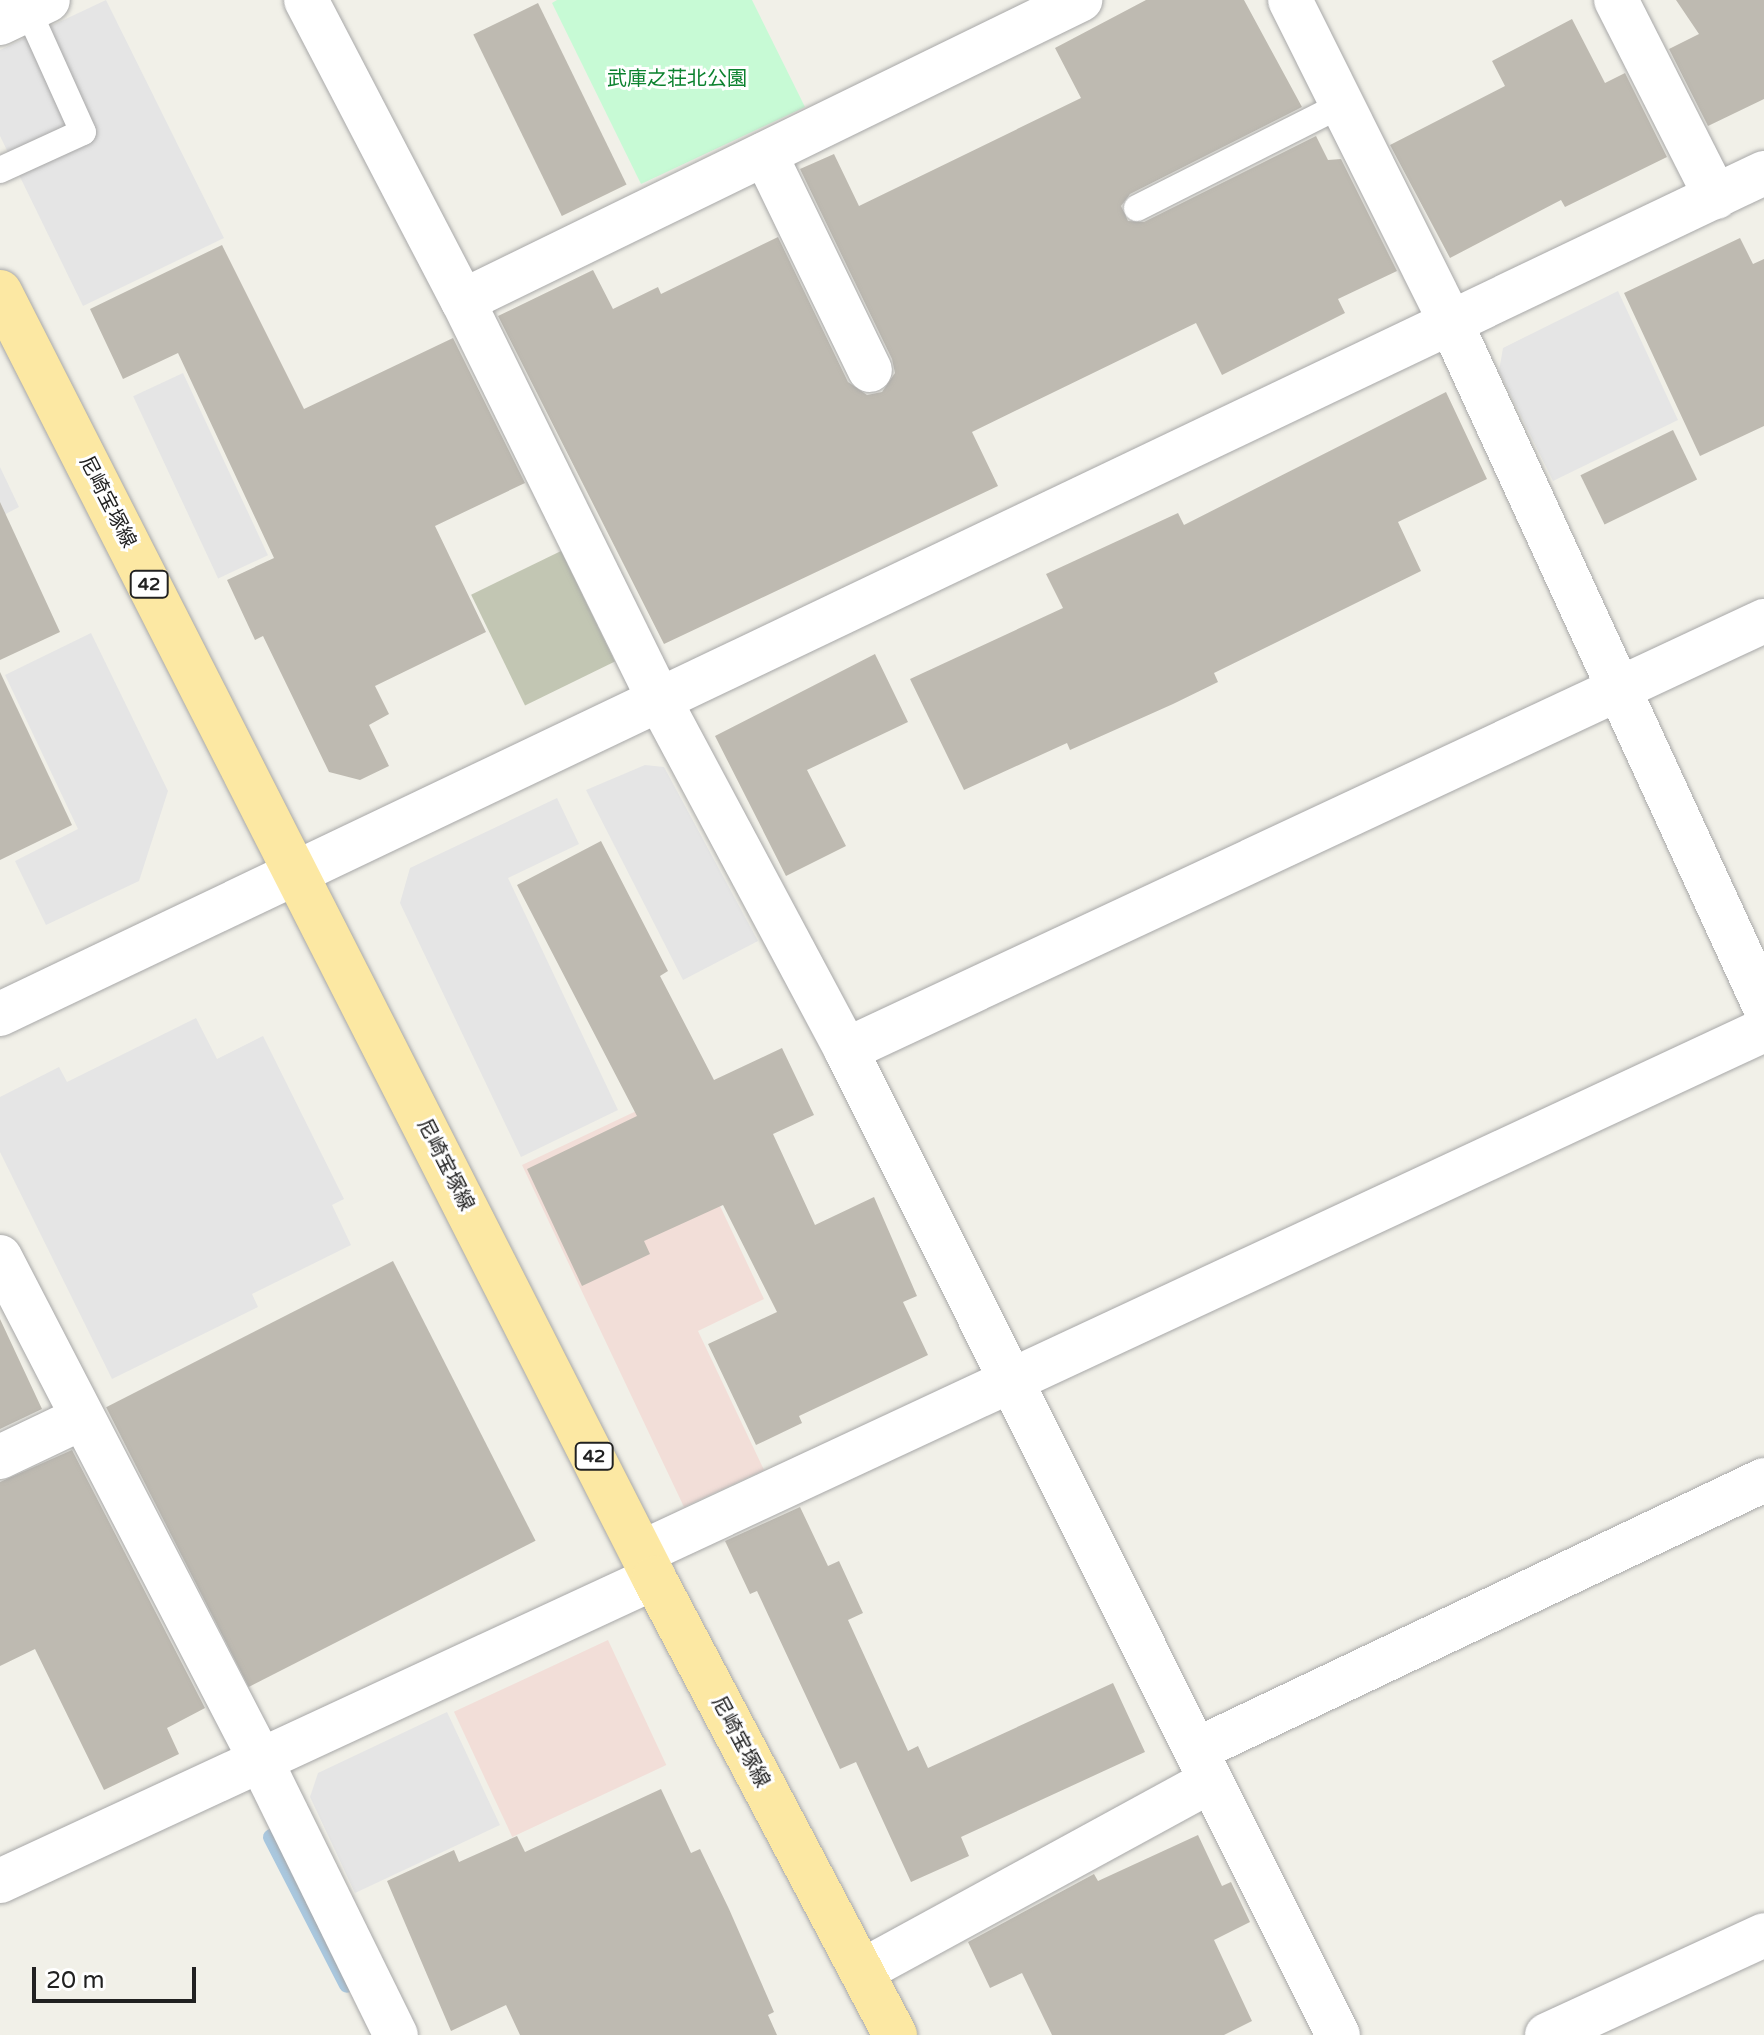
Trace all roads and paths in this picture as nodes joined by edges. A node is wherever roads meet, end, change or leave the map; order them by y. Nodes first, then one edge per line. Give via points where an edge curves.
1 (306, 0) edge
2 (1080, 0) edge
3 (1290, 0) edge
4 (1616, 0) edge
5 (26, 11) edge
6 (1343, 104) junction
7 (765, 154) junction
8 (0, 170) edge
9 (1764, 173) edge
10 (1716, 197) junction
11 (1137, 208) dead end
12 (0, 292) edge
13 (463, 301) junction
14 (1451, 323) junction
15 (870, 370) dead end
16 (1764, 621) edge
17 (1622, 690) junction
18 (660, 701) junction
19 (296, 876) junction
20 (1764, 1005) edge
21 (0, 1014) edge
22 (1764, 1030) edge
23 (846, 1050) junction
24 (0, 1257) edge
25 (1011, 1380) junction
26 (82, 1418) junction
27 (0, 1457) edge
28 (1764, 1480) edge
29 (648, 1565) junction
30 (260, 1759) junction
31 (1204, 1766) junction
32 (0, 1881) edge
33 (1764, 1935) edge
34 (862, 1971) junction
35 (396, 2035) edge
36 (895, 2035) edge
37 (1338, 2035) edge
38 (1547, 2035) edge

1 - 13 street
2 - 7 street
3 - 6 street
4 - 10 street
5 - 8 lane via 83,132
6 - 11 lane
6 - 14 street
7 - 13 street
7 - 15 street
9 - 10 street
10 - 14 street
12 - 19 main road, 尼崎宝塚線 / 42
13 - 18 street
14 - 17 street
14 - 18 street
16 - 17 street
17 - 20 street
17 - 23 street
18 - 19 street
18 - 23 street
19 - 21 street
19 - 29 main road, 尼崎宝塚線 / 42
22 - 25 street
23 - 25 street
24 - 26 street
25 - 29 street
25 - 31 street
26 - 27 street
26 - 30 street
28 - 31 street
29 - 30 street
29 - 34 main road, 尼崎宝塚線 / 42
30 - 32 street
30 - 35 street
31 - 34 street
31 - 37 street
33 - 38 street
34 - 36 main road, 尼崎宝塚線 / 42

